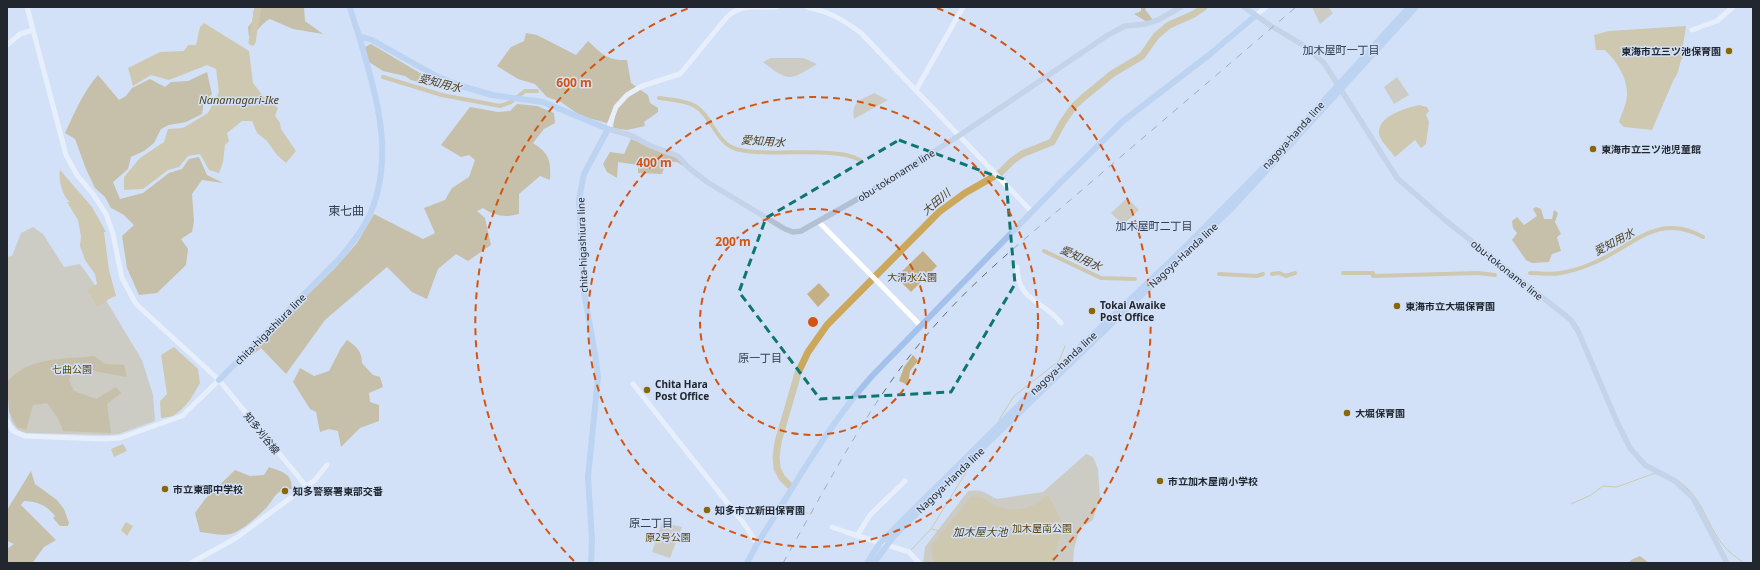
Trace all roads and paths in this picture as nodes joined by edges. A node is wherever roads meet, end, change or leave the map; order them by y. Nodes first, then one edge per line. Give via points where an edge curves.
1 (27, 7) edge
2 (350, 7) edge
3 (777, 7) edge
4 (807, 7) edge
5 (963, 7) edge
6 (1181, 7) edge
7 (1244, 7) edge
8 (1266, 7) edge
9 (1409, 7) edge
10 (1416, 7) edge
11 (1733, 7) edge
12 (1255, 16) junction
13 (33, 30) junction
14 (1692, 30) dead end
15 (359, 36) junction
16 (7, 46) edge
17 (1340, 88) junction
18 (916, 90) junction
19 (608, 129) junction
20 (960, 135) junction
21 (1032, 212) junction
22 (819, 222) junction
23 (1017, 267) dead end
24 (1061, 323) dead end
25 (921, 326) junction
26 (219, 380) junction
27 (633, 384) dead end
28 (7, 421) edge
29 (328, 465) dead end
30 (905, 481) dead end
31 (306, 486) junction
32 (832, 527) dead end
33 (857, 536) junction
34 (880, 543) junction
35 (757, 544) junction
36 (887, 545) junction
37 (191, 563) edge
38 (591, 563) edge
39 (747, 563) edge
40 (867, 563) edge
41 (874, 563) edge
42 (919, 563) edge
43 (1727, 563) edge

1 - 13 street, 知多刈谷線
2 - 15 main road, chita-higashiura line
3 - 19 street via 735,9 680,74 642,86 627,96 616,107
4 - 18 street via 837,16 855,28
5 - 18 street
6 - 20 main road, obu-tokoname line via 1158,20 1125,26 1108,35
7 - 12 main road, obu-tokoname line
8 - 12 street
9 - 17 main road, nagoya-handa line
10 - 17 main road, Nagoya-Handa line
11 - 14 street via 1716,21
12 - 17 main road, obu-tokoname line via 1317,56
12 - 21 main road via 1123,121
13 - 16 street via 20,34
13 - 26 street, 知多刈谷線 via 66,155 77,175 97,198 106,214 126,288 143,312
15 - 19 main road via 372,40 447,81 475,91 535,100
15 - 26 main road, chita-higashiura line via 378,103 383,135 382,167 373,206 356,238 340,258
17 - 34 main road, nagoya-handa line via 1179,253 1021,403
17 - 36 main road, Nagoya-Handa line via 1234,207 969,461
17 - 43 main road, obu-tokoname line via 1397,178 1445,220 1571,320 1630,448 1645,464 1675,481 1693,498
18 - 20 street
19 - 22 main road, obu-tokoname line via 630,135 678,156 707,182 785,229 801,231
19 - 38 main road, chita-higashiura line via 584,174 579,199 584,293 598,377 588,477
20 - 21 street
20 - 22 main road, obu-tokoname line
21 - 25 main road
22 - 25 street
23 - 24 street via 1019,284 1024,292
25 - 35 main road via 852,398
26 - 28 street via 182,416 120,438 25,436 13,431
26 - 31 street, 知多刈谷線
27 - 35 street via 745,525
29 - 31 street via 322,474
30 - 33 street via 870,515
31 - 37 street via 236,538
32 - 33 street
33 - 34 street
34 - 36 street
34 - 40 main road, nagoya-handa line
35 - 39 main road
36 - 41 main road, Nagoya-Handa line
36 - 42 street via 909,552

